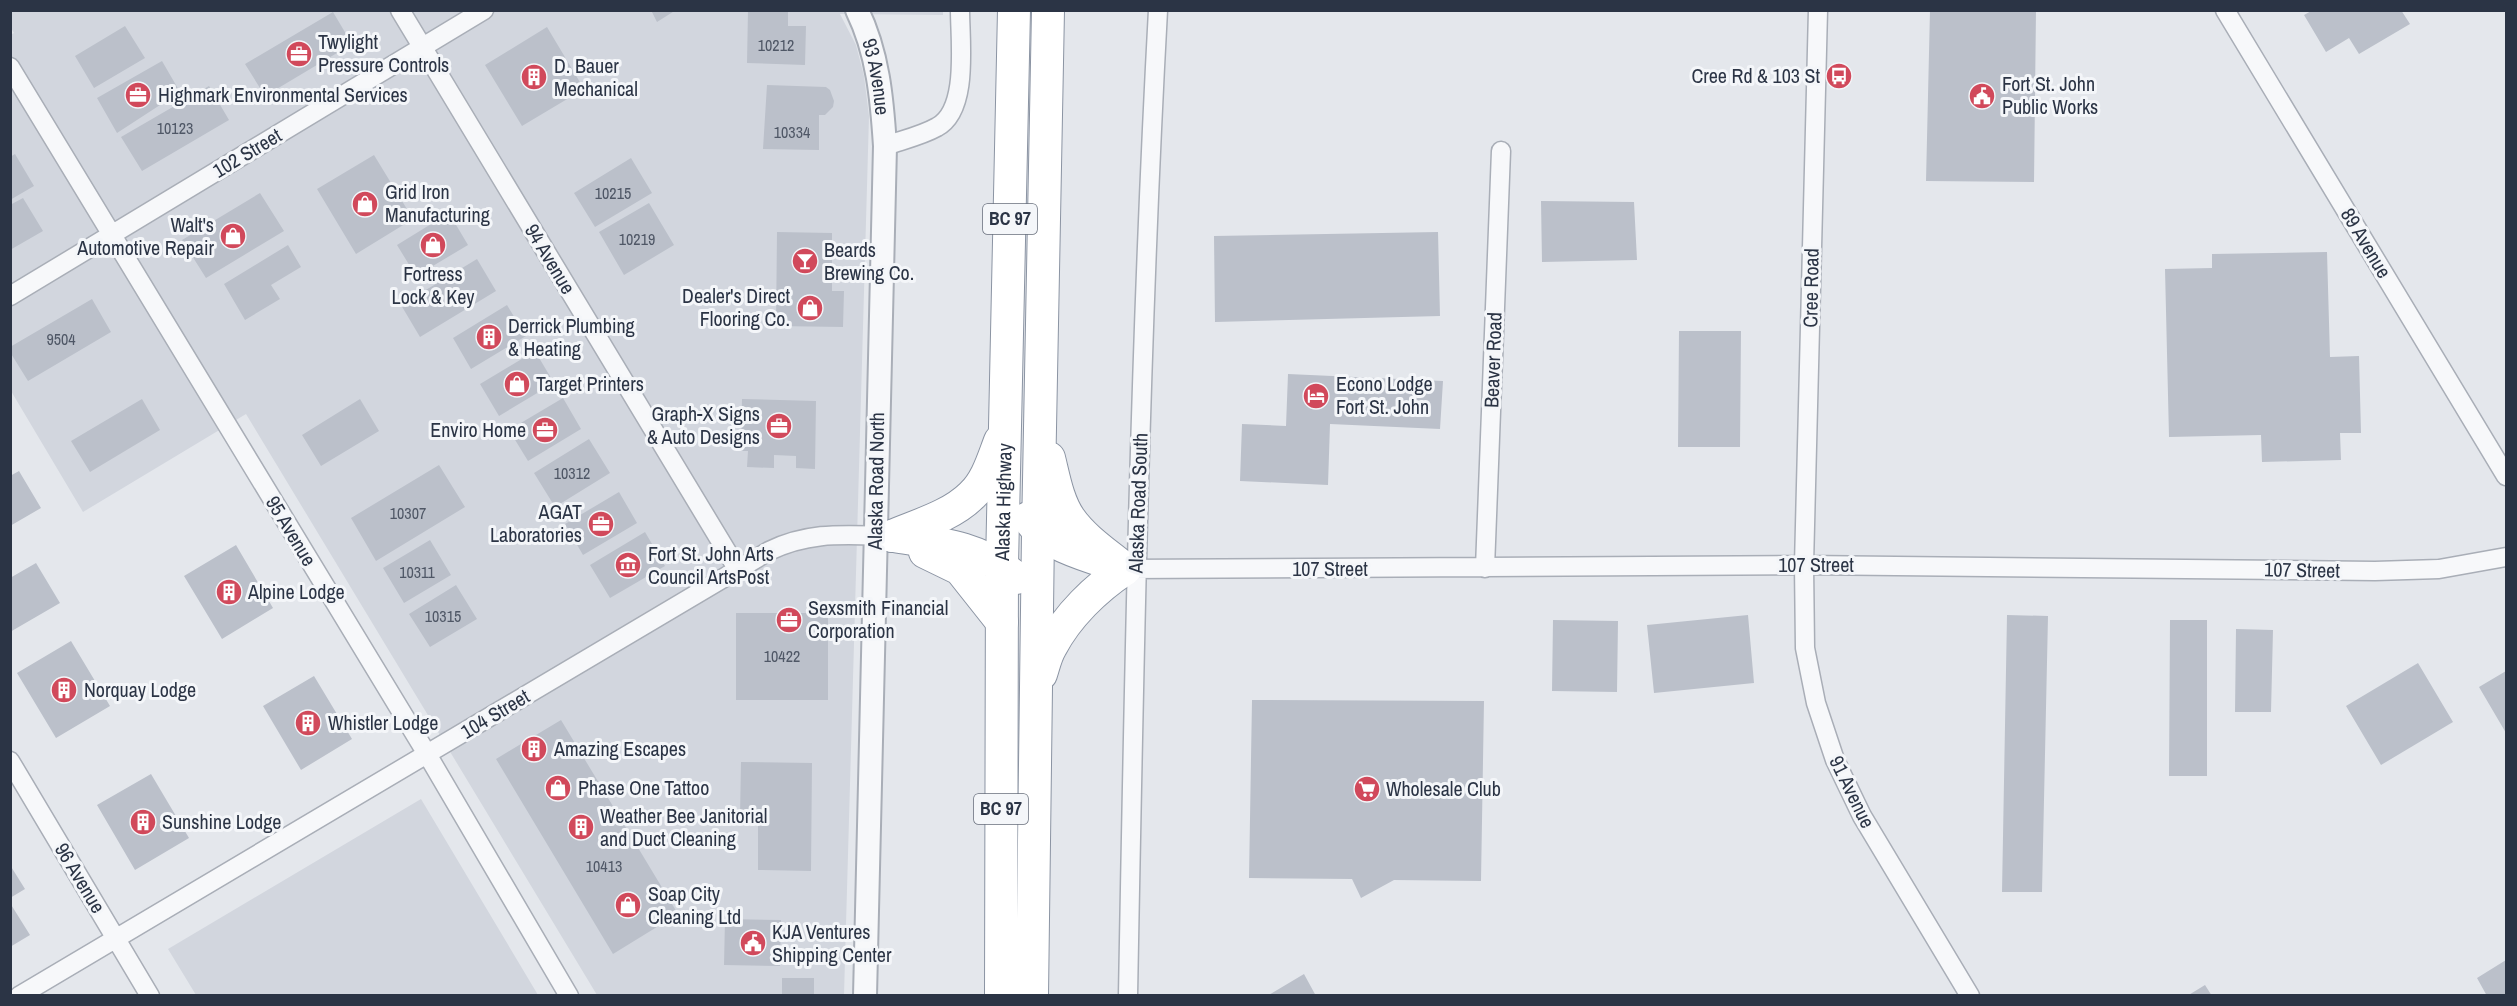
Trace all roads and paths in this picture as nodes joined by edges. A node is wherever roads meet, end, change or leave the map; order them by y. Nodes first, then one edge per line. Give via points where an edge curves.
1 (400, 10) edge
2 (484, 10) edge
3 (857, 10) edge
4 (960, 10) edge
5 (1014, 10) edge
6 (1048, 10) edge
7 (1158, 10) edge
8 (1818, 10) edge
9 (2225, 10) edge
10 (423, 48) junction
11 (10, 67) edge
12 (885, 146) junction
13 (1501, 151) dead end
14 (111, 235) junction
15 (10, 296) edge
16 (1006, 427) junction
17 (1040, 427) junction
18 (2506, 476) edge
19 (1005, 486) junction
20 (1038, 532) junction
21 (883, 536) junction
22 (2506, 557) edge
23 (1002, 565) junction
24 (1804, 565) junction
25 (1485, 568) junction
26 (738, 570) junction
27 (1130, 570) junction
28 (1037, 596) junction
29 (1002, 622) junction
30 (1035, 691) junction
31 (427, 754) junction
32 (10, 761) edge
33 (116, 938) junction
34 (19, 996) edge
35 (150, 996) edge
36 (569, 996) edge
37 (865, 996) edge
38 (1000, 996) edge
39 (1032, 996) edge
40 (1128, 996) edge
41 (1970, 996) edge

1 - 10 street, 94 Avenue
2 - 10 street, 102 Street
3 - 12 street, 93 Avenue via 874,55 882,95
4 - 12 street via 959,96 952,114 939,126
5 - 16 highway, Alaska Highway / BC 97
6 - 17 highway, Alaska Highway / BC 97
7 - 27 street, Alaska Road South
8 - 24 street, Cree Road
9 - 18 street, 89 Avenue
10 - 14 street, 102 Street
10 - 26 street, 94 Avenue
11 - 14 street, 95 Avenue
12 - 21 street, Alaska Road North
13 - 25 street, Beaver Road
14 - 15 street, 102 Street
14 - 31 street, 95 Avenue
16 - 19 highway, Alaska Highway / BC 97
16 - 21 highway via 988,472 972,495 949,512
17 - 20 highway, Alaska Highway / BC 97
17 - 27 highway via 1058,493 1070,519 1091,541
19 - 20 highway
19 - 23 highway, Alaska Highway / BC 97
20 - 27 highway via 1070,550
20 - 28 highway, Alaska Highway / BC 97
21 - 23 highway via 952,544
21 - 26 street, 104 Street via 799,538
21 - 29 highway via 960,569
21 - 37 street, Alaska Road North
22 - 24 street, 107 Street via 2439,569 2375,571
23 - 28 highway
23 - 29 highway, Alaska Highway / BC 97
24 - 25 street, 107 Street
24 - 41 street, 91 Avenue via 1805,648 1816,703 1835,760 1862,816
25 - 27 street, 107 Street
26 - 31 street, 104 Street
27 - 30 highway via 1105,583 1069,621 1051,647
27 - 40 street, Alaska Road South
28 - 30 highway, Alaska Highway / BC 97
29 - 38 highway, Alaska Highway / BC 97
30 - 39 highway, Alaska Highway / BC 97
31 - 33 street, 104 Street
31 - 36 street, 95 Avenue
32 - 33 street, 96 Avenue
33 - 34 street, 104 Street
33 - 35 street, 96 Avenue

